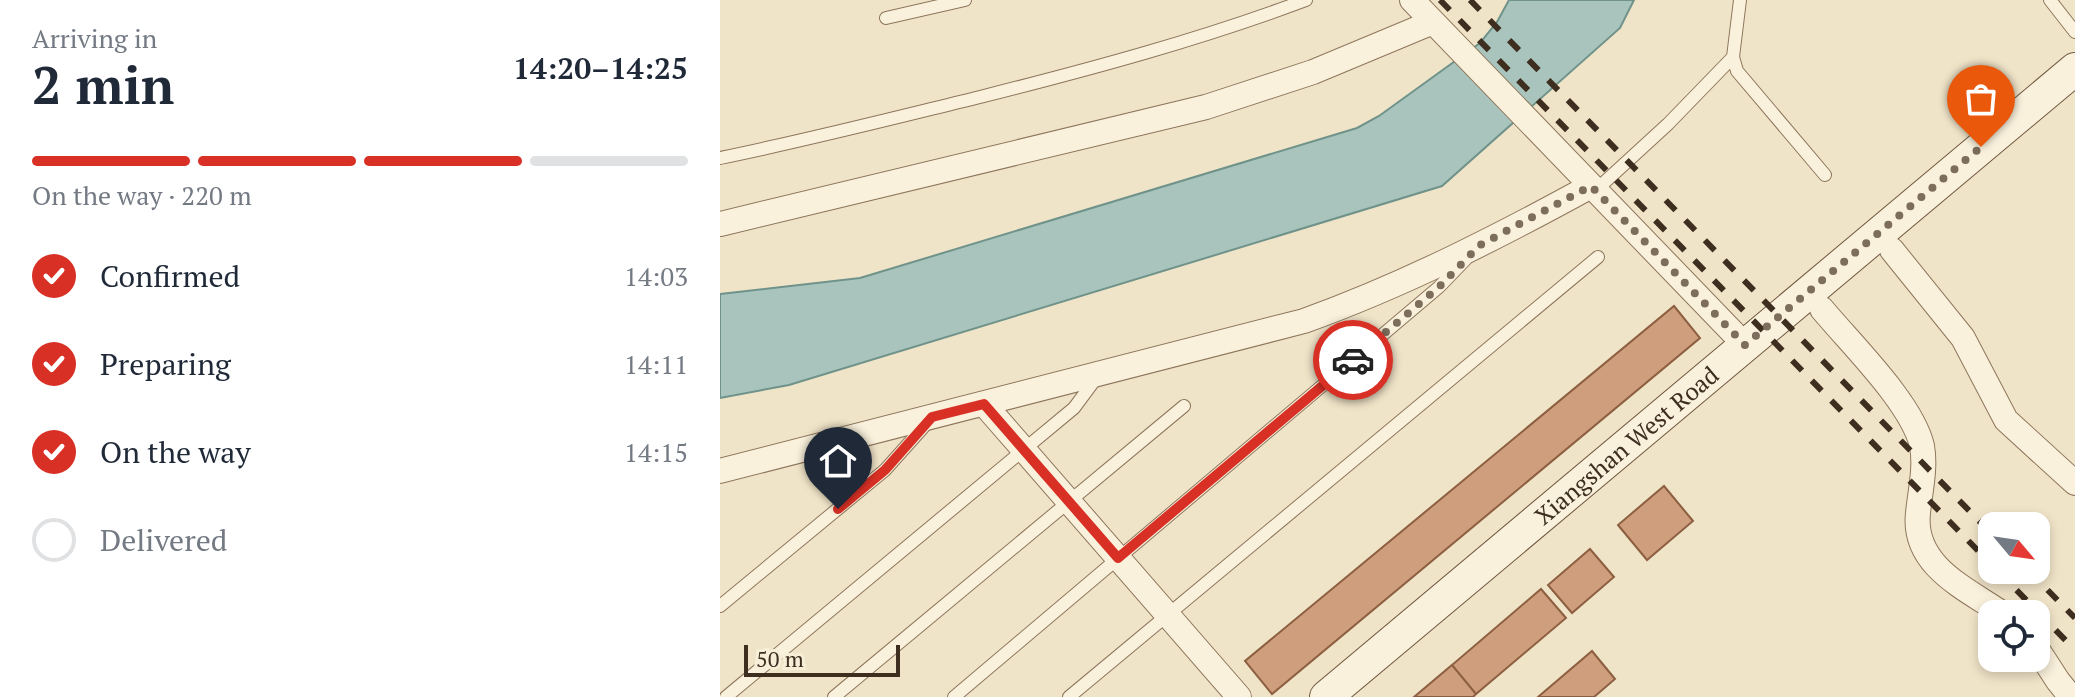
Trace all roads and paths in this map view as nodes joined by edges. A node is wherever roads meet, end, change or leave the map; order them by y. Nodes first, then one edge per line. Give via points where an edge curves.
1 (965, 0) edge
2 (1306, 0) edge
3 (1412, 0) edge
4 (1740, 0) edge
5 (2050, 0) edge
6 (886, 18) dead end
7 (1438, 27) junction
8 (2075, 32) edge
9 (1733, 57) junction
10 (2075, 69) edge
11 (2075, 97) edge
12 (720, 158) edge
13 (1825, 175) dead end
14 (1594, 188) junction
15 (720, 224) edge
16 (1480, 245) junction
17 (1892, 250) junction
18 (1598, 257) dead end
19 (1822, 309) junction
20 (1745, 345) junction
21 (1099, 374) junction
22 (984, 404) junction
23 (1184, 406) dead end
24 (932, 417) junction
25 (1024, 449) junction
26 (720, 471) edge
27 (2075, 483) edge
28 (1069, 501) junction
29 (1118, 558) junction
30 (1980, 600) edge
31 (720, 606) edge
32 (1168, 615) junction
33 (2050, 669) edge
34 (726, 697) edge
35 (834, 697) edge
36 (954, 697) edge
37 (1069, 697) edge
38 (1239, 697) edge
39 (1326, 697) edge
40 (1360, 697) edge
41 (2071, 697) edge

1 - 6 lane
2 - 12 lane via 1057,79
3 - 7 street
4 - 9 lane
5 - 8 lane
7 - 14 street
7 - 15 street via 1206,107
9 - 13 lane via 1737,71
9 - 14 lane via 1668,124
10 - 20 main road, Xiangshan West Road
11 - 17 main road, Xiangshan West Road
14 - 16 street
14 - 20 street
16 - 21 street via 1304,321
16 - 29 lane via 1439,287
17 - 19 main road, Xiangshan West Road
17 - 27 street via 1963,338 2006,420
18 - 32 lane
19 - 30 street via 1913,425 1922,446 1920,541 1931,561
19 - 40 main road, Xiangshan West Road
20 - 39 main road, Xiangshan West Road
21 - 22 street
21 - 25 lane via 1074,408
22 - 24 street
22 - 25 street
23 - 28 lane
24 - 26 street
24 - 31 lane via 885,470
25 - 28 street
25 - 34 lane
28 - 29 street
28 - 35 lane
29 - 32 street
29 - 36 lane
32 - 37 lane
32 - 38 street
33 - 41 street

